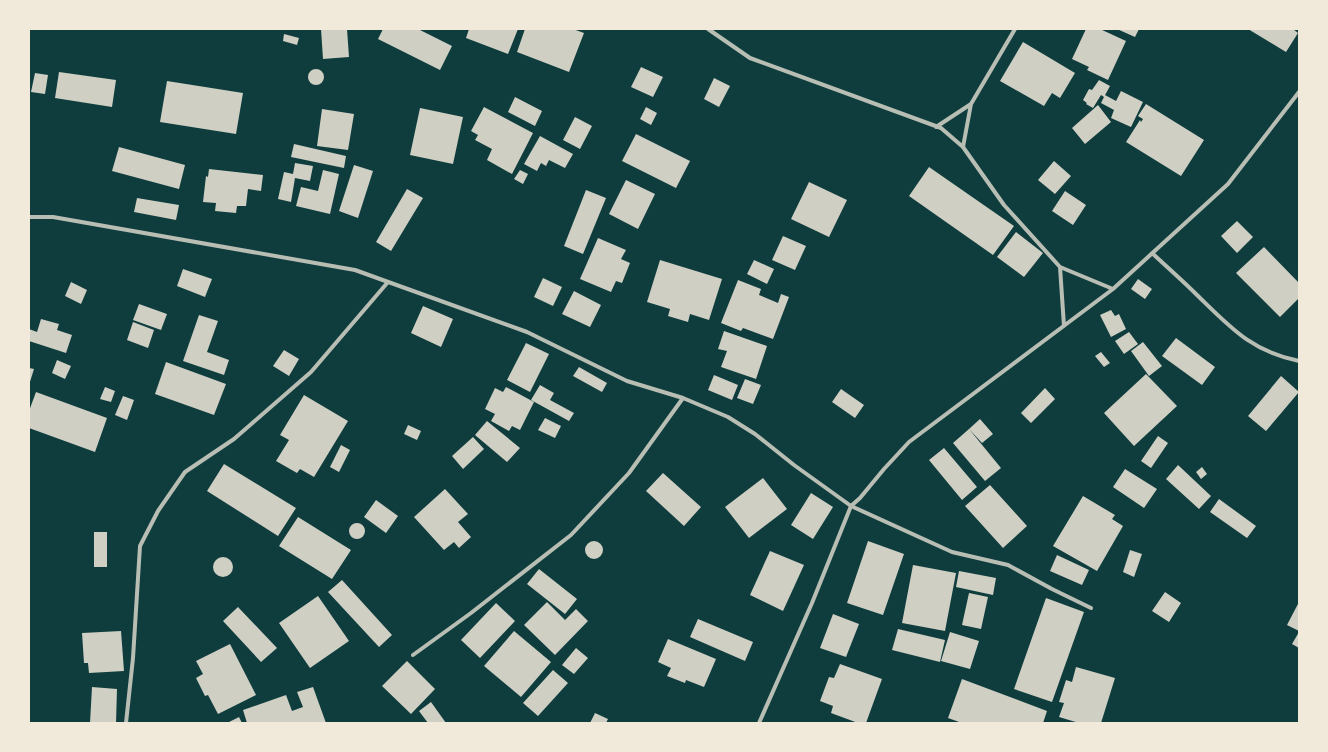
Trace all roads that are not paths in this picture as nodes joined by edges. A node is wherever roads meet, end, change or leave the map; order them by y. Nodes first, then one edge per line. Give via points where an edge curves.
1 (708, 29) edge
2 (1015, 29) edge
3 (1299, 92) edge
4 (971, 104) junction
5 (936, 126) junction
6 (963, 147) junction
7 (29, 217) edge
8 (1152, 253) junction
9 (1060, 267) junction
10 (388, 282) junction
11 (1113, 289) junction
12 (1064, 326) junction
13 (1299, 360) edge
14 (683, 398) junction
15 (850, 506) junction
16 (1091, 608) dead end
17 (414, 655) dead end
18 (126, 723) edge
19 (759, 723) edge

1 - 5 street via 750,58
2 - 4 street
3 - 8 street via 1228,184
4 - 5 street
4 - 6 street
5 - 6 street
6 - 9 street via 1004,205
7 - 10 street via 53,217 355,270
8 - 11 street
8 - 13 street via 1234,331 1266,351
9 - 11 street
9 - 12 street
10 - 14 street via 527,332 627,381
10 - 18 street via 311,372 234,439 185,472 158,511 140,546
11 - 12 street
12 - 15 street via 909,442
14 - 15 street via 728,417 755,434
14 - 17 street via 629,473 571,535
15 - 16 street via 952,552 1008,565
15 - 19 street via 812,604

